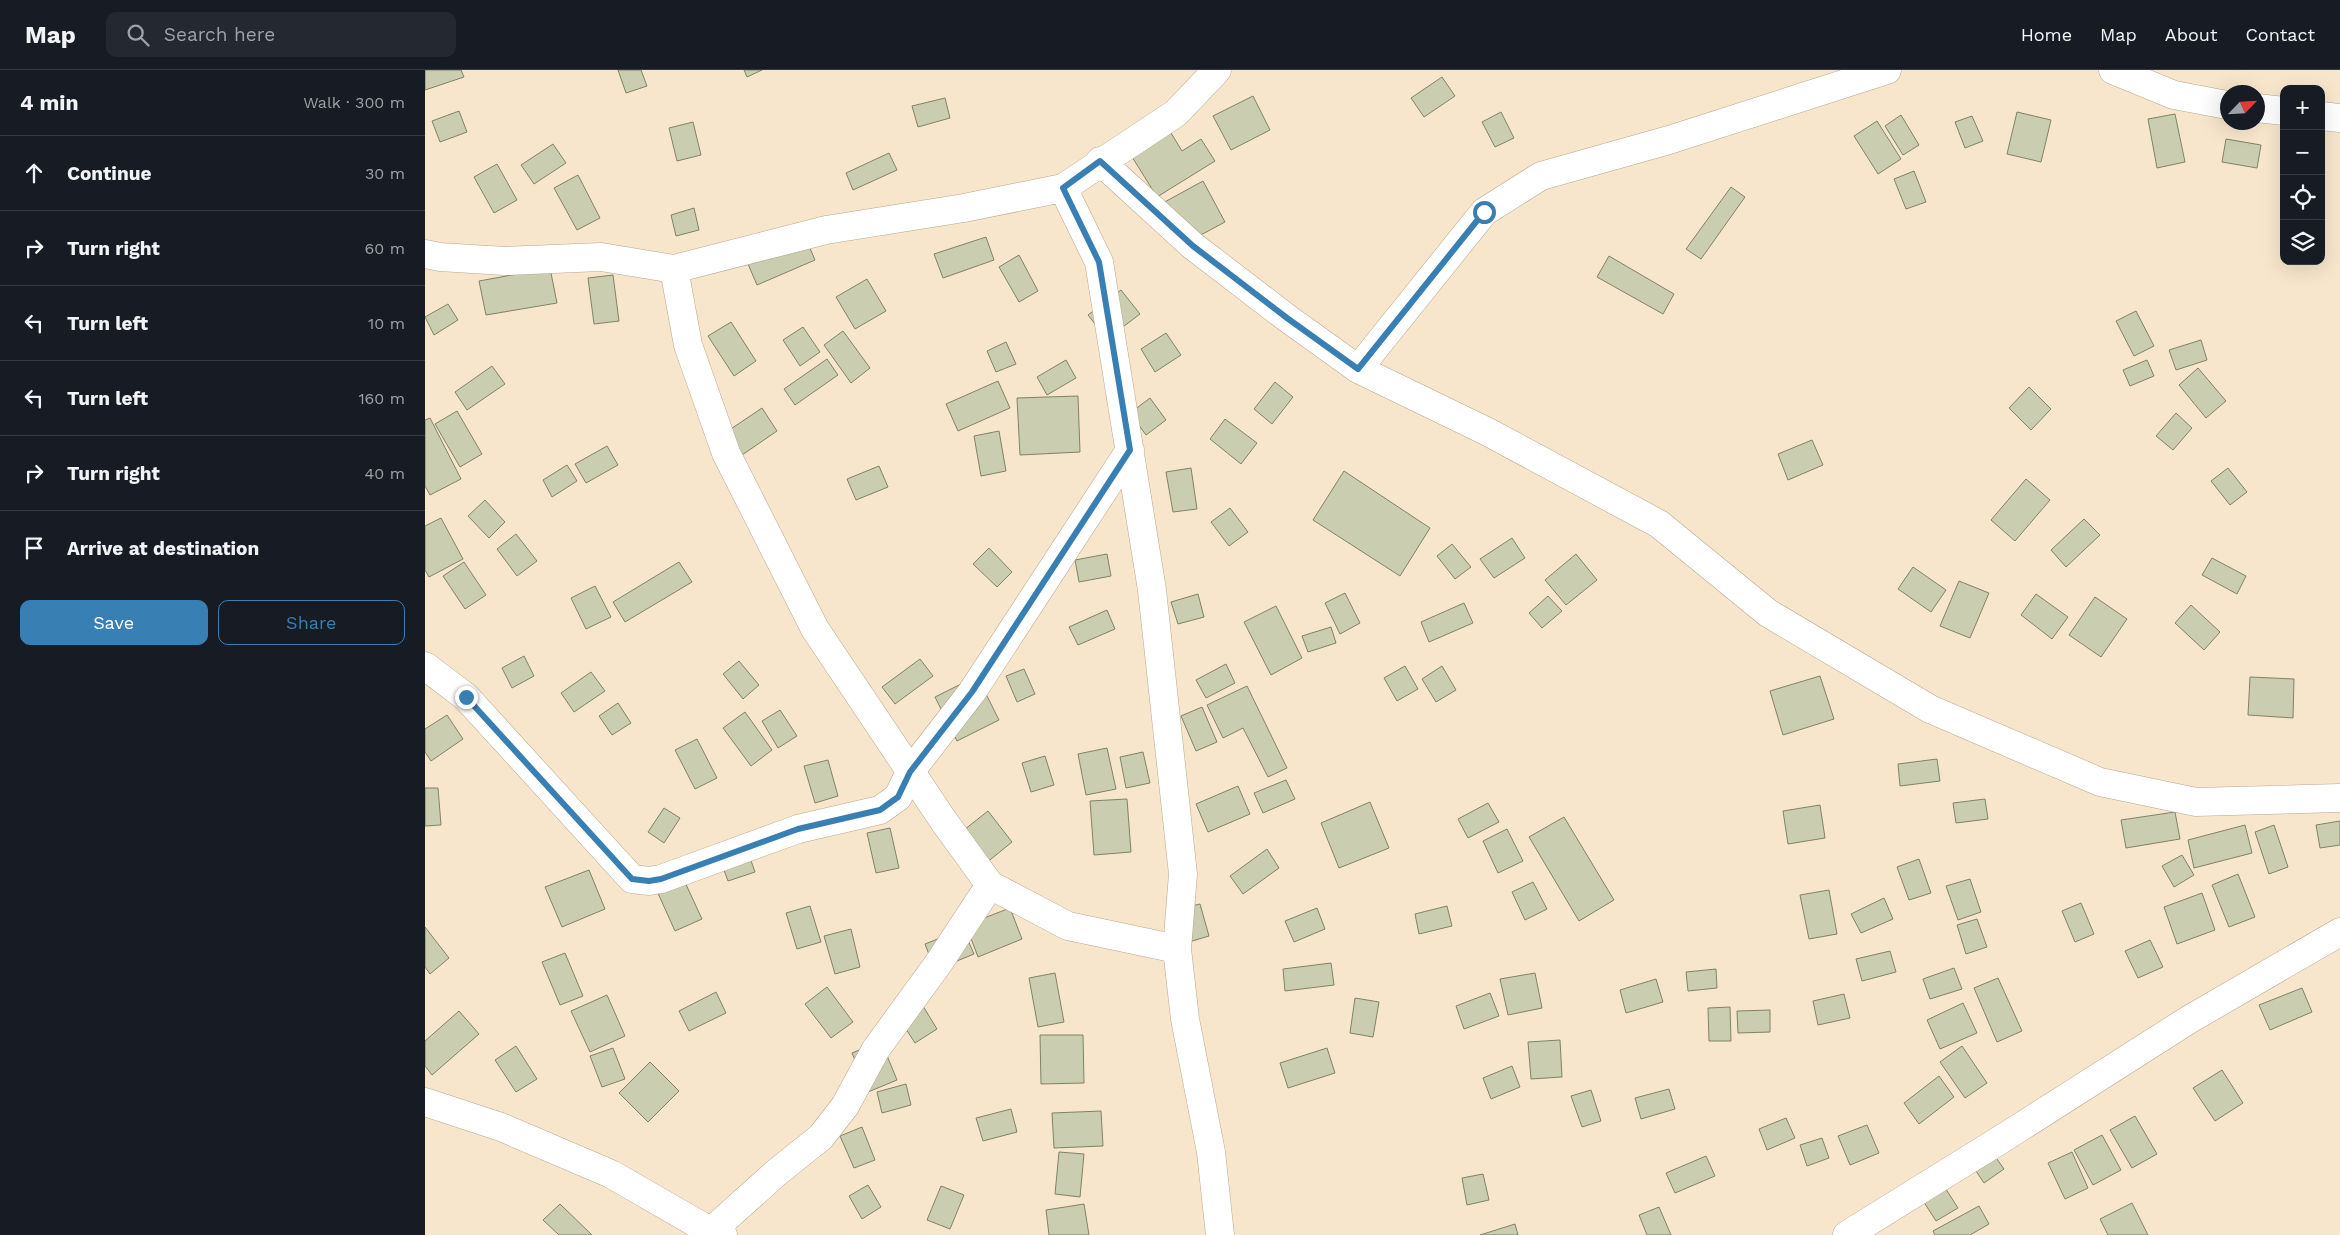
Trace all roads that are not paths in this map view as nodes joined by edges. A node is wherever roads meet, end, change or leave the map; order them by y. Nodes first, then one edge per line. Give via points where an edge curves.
1 (1217, 70) edge
2 (1887, 70) edge
3 (2113, 70) edge
4 (2220, 104) edge
5 (2265, 109) edge
6 (2280, 111) edge
7 (2325, 116) edge
8 (2340, 118) edge
9 (1100, 161) junction
10 (1063, 188) junction
11 (425, 254) edge
12 (674, 269) junction
13 (1358, 369) junction
14 (1130, 450) junction
15 (425, 666) edge
16 (910, 772) junction
17 (2340, 798) edge
18 (990, 885) junction
19 (2340, 932) edge
20 (1177, 948) junction
21 (425, 1102) edge
22 (714, 1234) edge
23 (1220, 1235) edge
24 (1847, 1235) edge

1 - 9 street via 1176,113
2 - 13 street via 1669,140 1541,176 1484,212
3 - 4 street via 2174,95
5 - 6 street
7 - 8 street
9 - 10 street
9 - 13 street via 1193,246
10 - 12 street via 955,210 826,230
10 - 14 street via 1099,262
11 - 12 street via 505,261 601,257
12 - 16 street via 688,345 726,453 815,629
13 - 17 street via 1488,432 1659,524 1768,613 1930,710 2100,782 2196,802
14 - 16 street via 972,692
14 - 20 street via 1152,590 1183,874
15 - 16 street via 466,697 632,879 661,879 798,829 880,810 898,797
16 - 18 street
18 - 20 street via 1068,926
18 - 22 street via 876,1049 845,1106 821,1137 776,1173
19 - 24 street via 2190,1019
20 - 23 street via 1185,1019 1211,1152
21 - 22 street via 501,1127 611,1174

